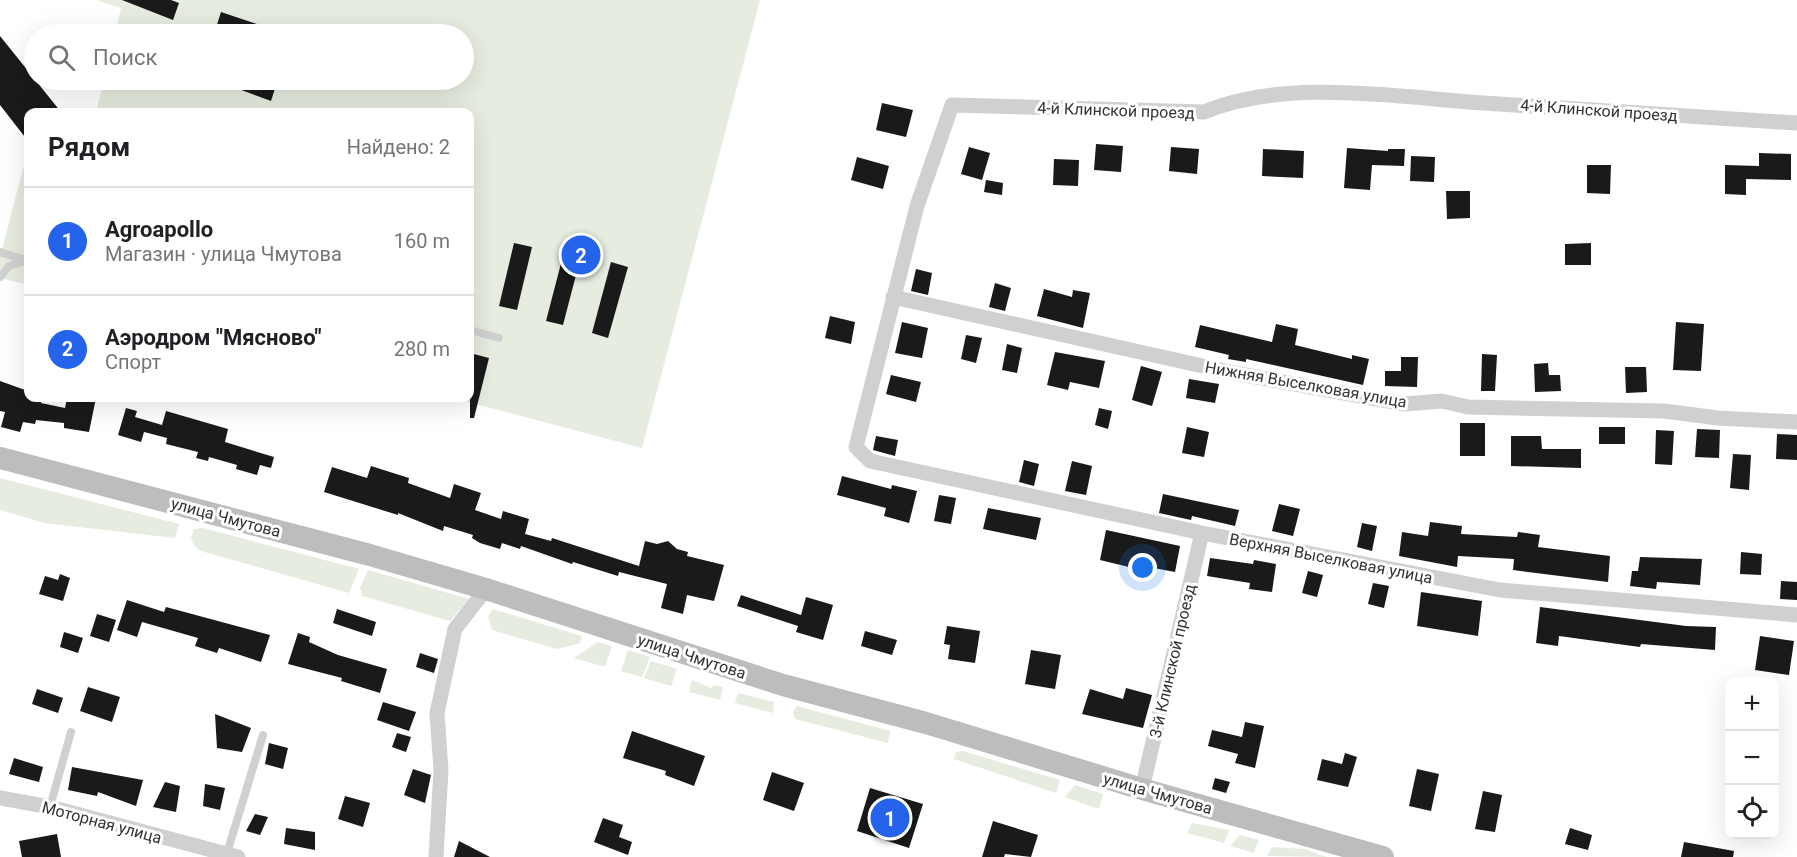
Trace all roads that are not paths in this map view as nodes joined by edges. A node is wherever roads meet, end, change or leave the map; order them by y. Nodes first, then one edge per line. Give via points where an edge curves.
1 (1797, 123) edge
2 (0, 252) edge
3 (24, 259) edge
4 (24, 261) edge
5 (0, 277) edge
6 (893, 297) junction
7 (474, 331) edge
8 (499, 338) dead end
9 (1797, 422) edge
10 (0, 458) edge
11 (870, 461) joint
12 (1202, 533) junction
13 (486, 588) junction
14 (1797, 615) edge
15 (71, 732) dead end
16 (263, 735) dead end
17 (1142, 789) junction
18 (0, 798) edge
19 (50, 807) junction
20 (182, 850) edge
21 (232, 855) edge
22 (436, 857) edge
23 (1383, 857) edge

1 - 6 street, 4-й Клинской проезд via 1342,94 1256,98 1228,102 1204,112 952,105 917,206
2 - 3 lane
4 - 5 lane via 9,266
6 - 9 street, Нижняя Выселковая улица via 1234,373 1405,404 1442,400 1468,406 1664,411
6 - 11 street, 4-й Клинской проезд via 856,447
7 - 8 lane
10 - 13 main road, улица Чмутова
11 - 12 street, Верхняя Выселковая улица
12 - 14 street, Верхняя Выселковая улица via 1500,590
12 - 17 street, 3-й Клинской проезд
13 - 17 main road, улица Чмутова via 783,685 926,723
13 - 22 street via 455,629 437,713 441,770
15 - 19 lane
16 - 21 lane
17 - 23 main road, улица Чмутова
18 - 19 street, Моторная улица
19 - 20 street, Моторная улица
20 - 21 street, Моторная улица

